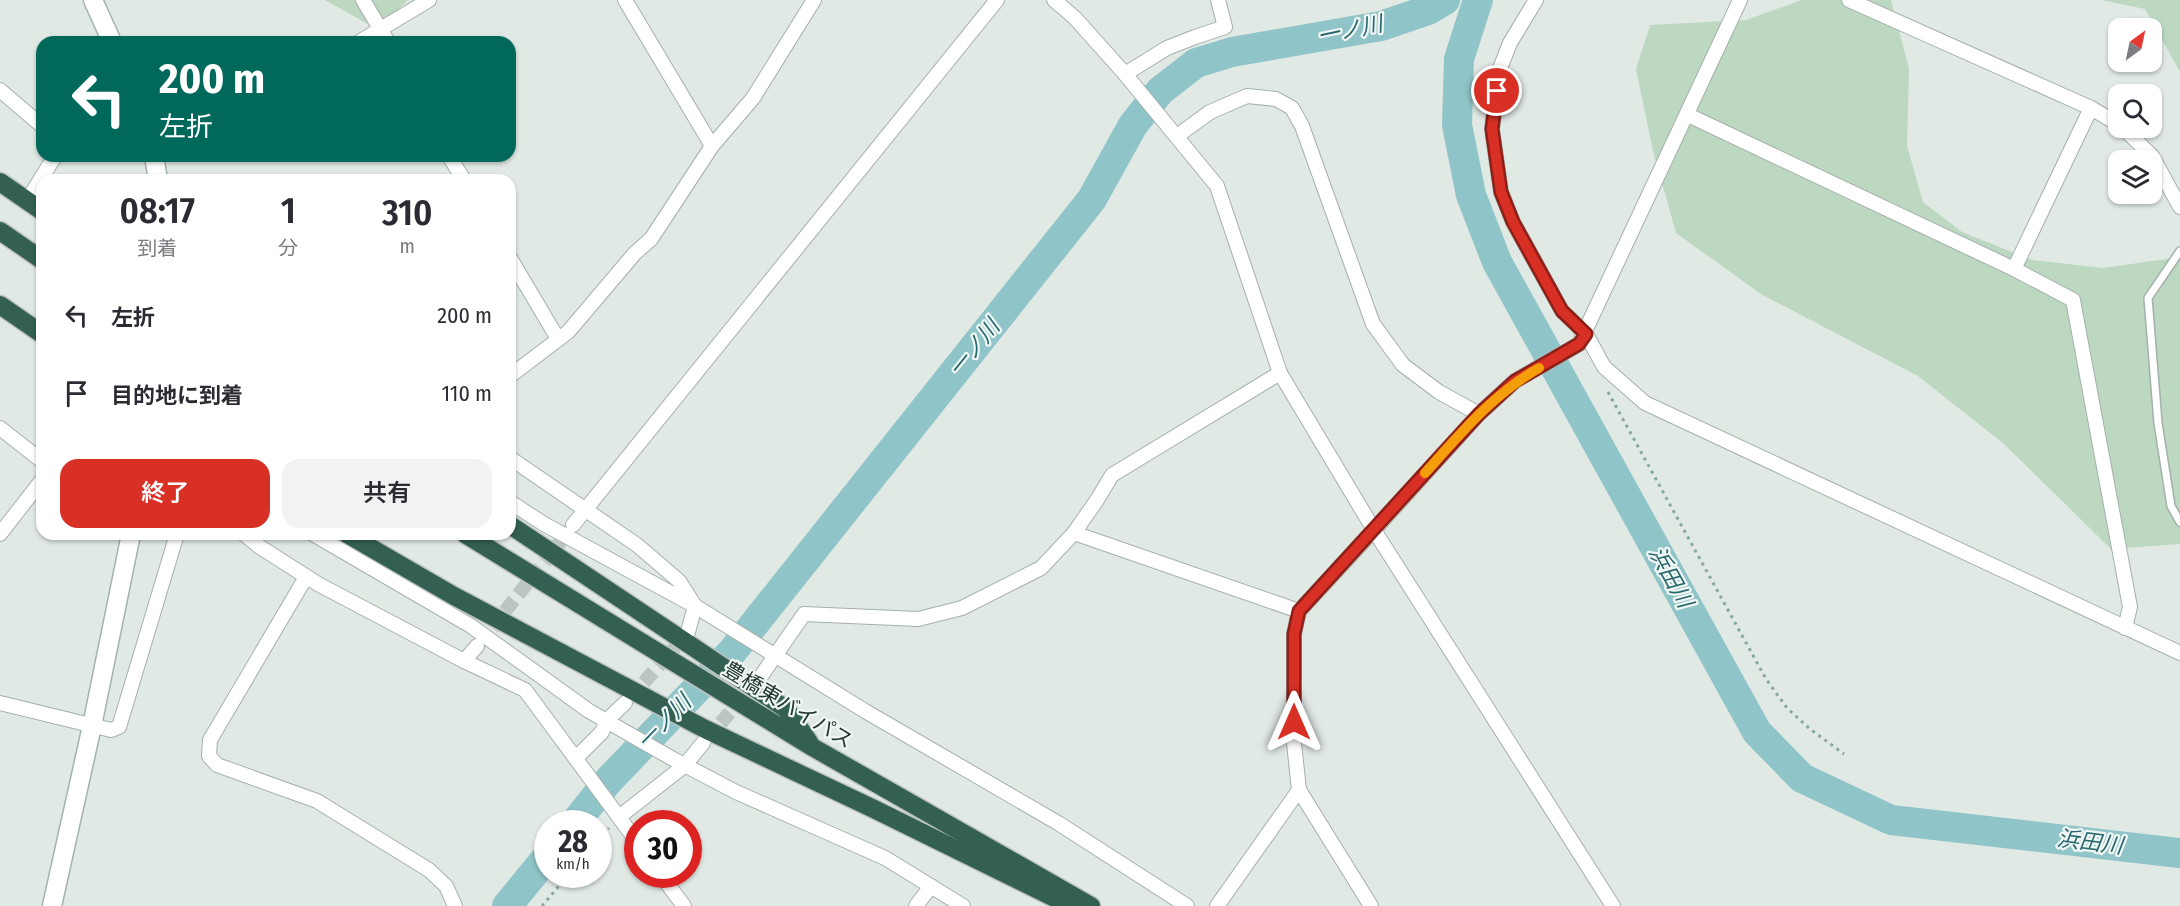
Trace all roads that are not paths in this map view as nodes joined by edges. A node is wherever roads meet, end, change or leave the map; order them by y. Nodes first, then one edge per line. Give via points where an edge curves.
1 (93, 0) edge
2 (363, 0) edge
3 (429, 0) edge
4 (625, 0) edge
5 (814, 0) edge
6 (997, 0) edge
7 (1054, 0) edge
8 (1218, 0) edge
9 (1536, 0) edge
10 (1740, 0) edge
11 (1849, 0) edge
12 (381, 29) junction
13 (109, 36) edge
14 (369, 36) edge
15 (385, 36) edge
16 (1127, 75) junction
17 (0, 90) edge
18 (2091, 108) junction
19 (1688, 115) junction
20 (2108, 118) edge
21 (36, 121) edge
22 (1173, 131) junction
23 (2133, 138) edge
24 (712, 146) junction
25 (0, 182) edge
26 (36, 187) edge
27 (27, 201) junction
28 (2180, 207) edge
29 (36, 208) edge
30 (0, 231) edge
31 (2180, 250) edge
32 (36, 256) edge
33 (516, 268) edge
34 (2014, 269) junction
35 (2, 311) edge
36 (36, 331) edge
37 (558, 339) junction
38 (1582, 339) junction
39 (516, 371) edge
40 (1280, 374) junction
41 (1479, 414) junction
42 (0, 428) edge
43 (36, 456) edge
44 (516, 462) edge
45 (36, 488) edge
46 (516, 506) edge
47 (585, 508) junction
48 (2180, 522) edge
49 (573, 525) tunnel mouth
50 (516, 529) edge
51 (1374, 530) junction
52 (1074, 533) junction
53 (0, 534) edge
54 (130, 540) edge
55 (175, 540) edge
56 (251, 540) edge
57 (323, 540) edge
58 (358, 540) edge
59 (475, 540) edge
60 (306, 577) junction
61 (695, 606) junction
62 (1299, 611) junction
63 (2125, 628) junction
64 (688, 638) junction
65 (477, 646) tunnel mouth
66 (771, 653) junction
67 (2180, 653) edge
68 (464, 661) junction
69 (753, 681) junction
70 (0, 703) edge
71 (625, 704) tunnel mouth
72 (612, 723) junction
73 (92, 726) junction
74 (704, 736) junction
75 (814, 748) junction
76 (578, 762) junction
77 (678, 762) junction
78 (1299, 790) junction
79 (618, 817) junction
80 (624, 825) edge
81 (931, 886) junction
82 (670, 888) edge
83 (52, 906) edge
84 (455, 906) edge
85 (684, 906) edge
86 (916, 906) edge
87 (963, 906) edge
88 (1071, 906) edge
89 (1091, 906) edge
90 (1187, 906) edge
91 (1217, 906) edge
92 (1371, 906) edge
93 (1613, 906) edge

1 - 13 street
2 - 12 street
3 - 12 street
4 - 24 street
5 - 24 street via 753,98
6 - 47 street
7 - 16 street
8 - 16 street via 1225,27 1167,48
9 - 38 street via 1510,43 1499,72 1492,129 1501,192 1513,222 1562,311
10 - 19 street
11 - 18 street
12 - 14 street
12 - 15 street
16 - 22 street
17 - 21 street
18 - 20 street
18 - 34 street
19 - 34 street
19 - 38 street
22 - 40 street via 1217,186
22 - 41 street via 1247,96 1276,99 1292,108 1302,126 1372,324 1403,365 1439,392
23 - 28 street via 2152,156
24 - 37 street via 651,238
25 - 27 highway
26 - 27 street
27 - 29 highway
30 - 32 highway
31 - 48 lane via 2148,298 2158,423 2171,506
33 - 37 street
34 - 63 street via 2073,300 2130,607
35 - 36 highway
37 - 39 street
38 - 41 street via 1515,381
38 - 63 street via 1604,367 1645,403
40 - 51 street
40 - 52 street via 1112,475
41 - 51 street
42 - 43 street
44 - 47 street
45 - 53 street
46 - 61 street
47 - 49 street
47 - 61 street via 637,544 679,581
50 - 64 highway
51 - 62 street
51 - 93 street
52 - 62 street
52 - 66 street via 1041,567 962,608 918,619 804,614
54 - 73 street
55 - 73 street via 118,727 111,730
56 - 60 street
57 - 72 street via 471,626 589,711
58 - 74 highway via 644,697
59 - 75 highway, 豊橋東バイパス
60 - 68 street
60 - 84 street via 210,740 209,756 217,765 317,801 429,870 446,886
61 - 64 street
61 - 66 street
62 - 78 street via 1294,634 1294,722
63 - 67 street
64 - 69 highway
65 - 68 street
66 - 69 street
66 - 90 street via 1059,824
68 - 76 street via 525,690
69 - 75 highway via 786,709
70 - 73 street
71 - 72 street
72 - 76 street
72 - 77 street
73 - 83 street
74 - 77 street
74 - 88 highway via 874,809
75 - 89 highway, 豊橋東バイパス
76 - 79 street
77 - 79 street
77 - 81 street via 885,858
78 - 91 street
78 - 92 street
79 - 80 street
81 - 86 street
81 - 87 street
82 - 85 street

